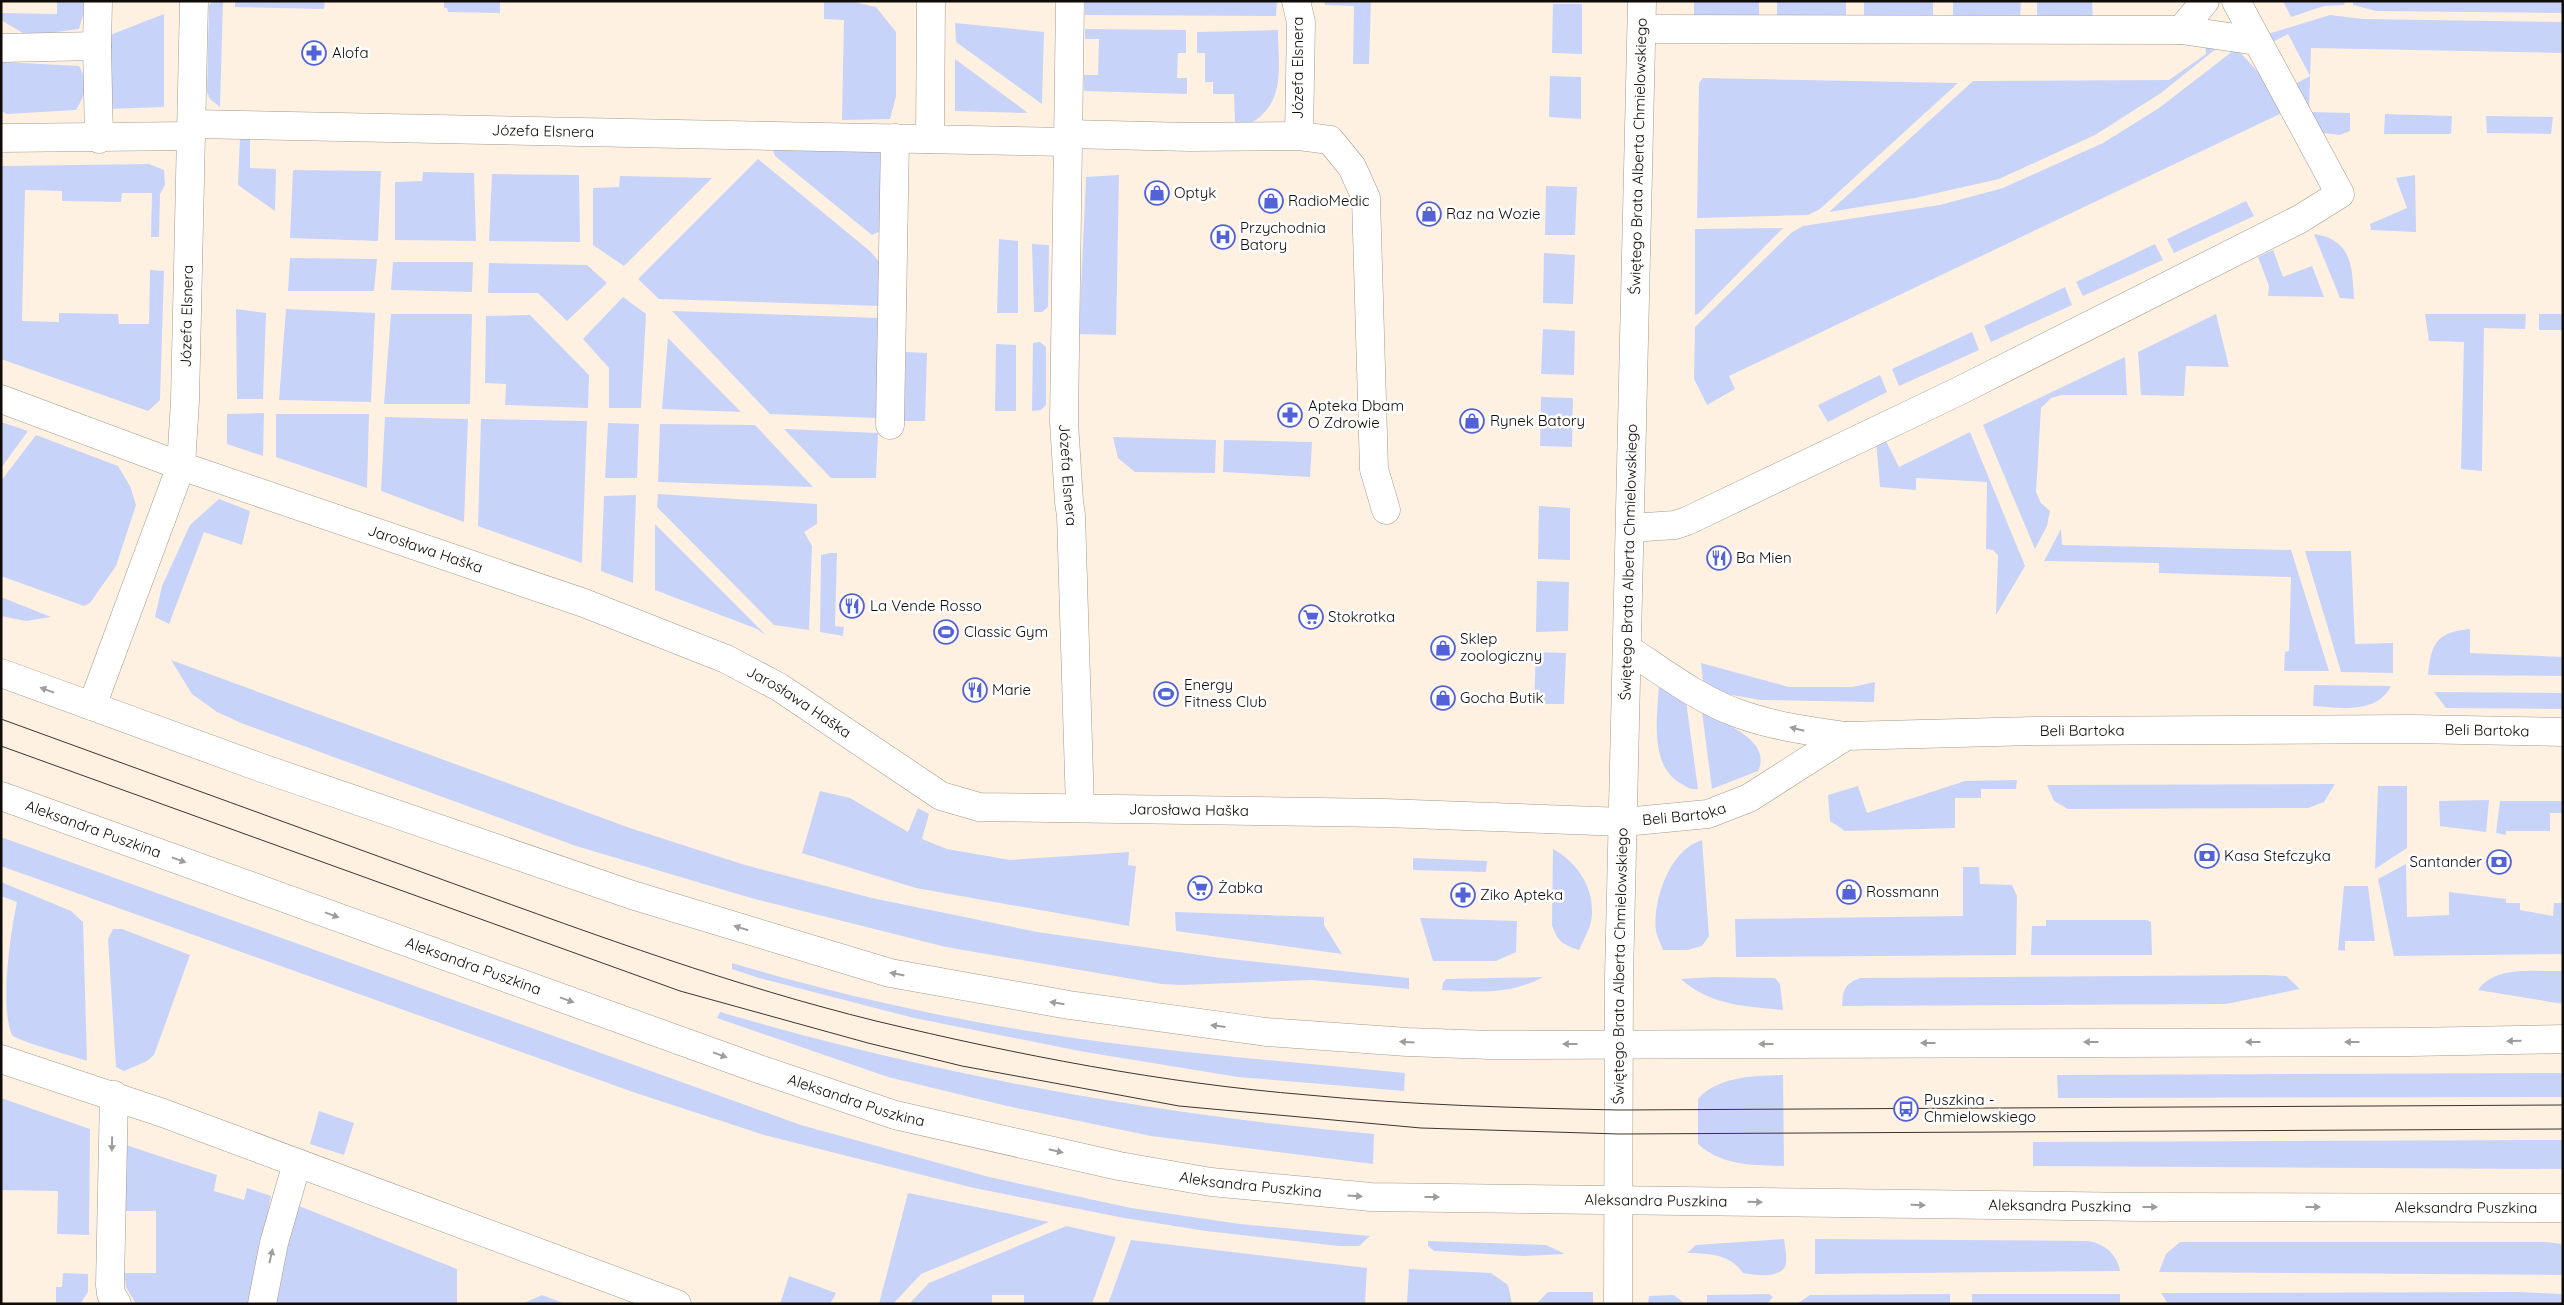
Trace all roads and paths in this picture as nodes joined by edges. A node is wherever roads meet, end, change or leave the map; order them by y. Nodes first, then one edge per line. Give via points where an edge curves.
1 (98, 1) edge
2 (194, 1) edge
3 (931, 1) edge
4 (1070, 1) edge
5 (1296, 1) edge
6 (1642, 1) edge
7 (2205, 1) edge
8 (2236, 1) edge
9 (1642, 29) junction
10 (2181, 30) junction
11 (2257, 41) junction
12 (97, 46) junction
13 (1, 48) edge
14 (192, 130) junction
15 (1299, 136) junction
16 (1, 138) edge
17 (99, 138) junction
18 (896, 138) junction
19 (1068, 138) junction
20 (930, 139) junction
21 (1, 399) edge
22 (890, 425) dead end
23 (181, 466) junction
24 (1386, 510) dead end
25 (1631, 528) junction
26 (1628, 649) junction
27 (1, 673) edge
28 (92, 706) junction
29 (2563, 732) edge
30 (1846, 736) junction
31 (1, 796) edge
32 (1080, 808) junction
33 (1624, 822) junction
34 (2563, 1039) edge
35 (1618, 1044) junction
36 (1, 1058) edge
37 (114, 1095) junction
38 (297, 1163) junction
39 (1619, 1199) junction
40 (2563, 1208) edge
41 (117, 1304) edge
42 (262, 1304) edge
43 (677, 1304) edge
44 (1618, 1304) edge

1 - 12 street
2 - 14 street, Józefa Elsnera
3 - 20 street
4 - 19 street, Józefa Elsnera
5 - 15 street, Józefa Elsnera via 1301,22
6 - 9 street, Świętego Brata Alberta Chmielowskiego
7 - 10 street
8 - 11 street
9 - 10 street
9 - 25 street, Świętego Brata Alberta Chmielowskiego
10 - 11 street
11 - 25 street via 2340,194 2300,219 1967,387 1687,521
12 - 13 street
12 - 17 street
14 - 17 street, Józefa Elsnera
14 - 18 street, Józefa Elsnera
14 - 23 street, Józefa Elsnera
15 - 19 street, Józefa Elsnera
15 - 24 street, Józefa Elsnera via 1330,140 1352,167 1366,198 1374,469
16 - 17 street, Józefa Elsnera
18 - 20 street, Józefa Elsnera
18 - 22 street
19 - 20 street, Józefa Elsnera
19 - 32 street, Józefa Elsnera via 1064,422 1071,516
21 - 23 street, Jarosława Haška
23 - 28 street, Józefa Elsnera
23 - 32 street, Jarosława Haška via 584,603 726,659 779,687 941,796 979,806
25 - 26 street, Świętego Brata Alberta Chmielowskiego
30 -> 26 street via 1805,731 1736,713 1693,692
26 - 33 street, Świętego Brata Alberta Chmielowskiego
28 -> 27 street
35 -> 28 street via 1407,1042 1266,1032 1069,1005 890,973 632,895
29 - 30 street, Beli Bartoka via 2035,731
30 - 33 street, Beli Bartoka via 1749,798 1708,814
31 -> 39 street, Aleksandra Puszkina via 895,1115 1119,1166 1211,1182 1352,1196
32 - 33 street, Jarosława Haška via 1385,813
33 - 35 street, Świętego Brata Alberta Chmielowskiego
34 -> 35 street
35 - 39 street, Świętego Brata Alberta Chmielowskiego
36 - 37 street
37 - 38 street
37 -> 41 street via 110,1285
42 -> 38 street via 269,1262
38 - 43 street
39 -> 40 street, Aleksandra Puszkina via 2097,1207
39 - 44 street, Świętego Brata Alberta Chmielowskiego

